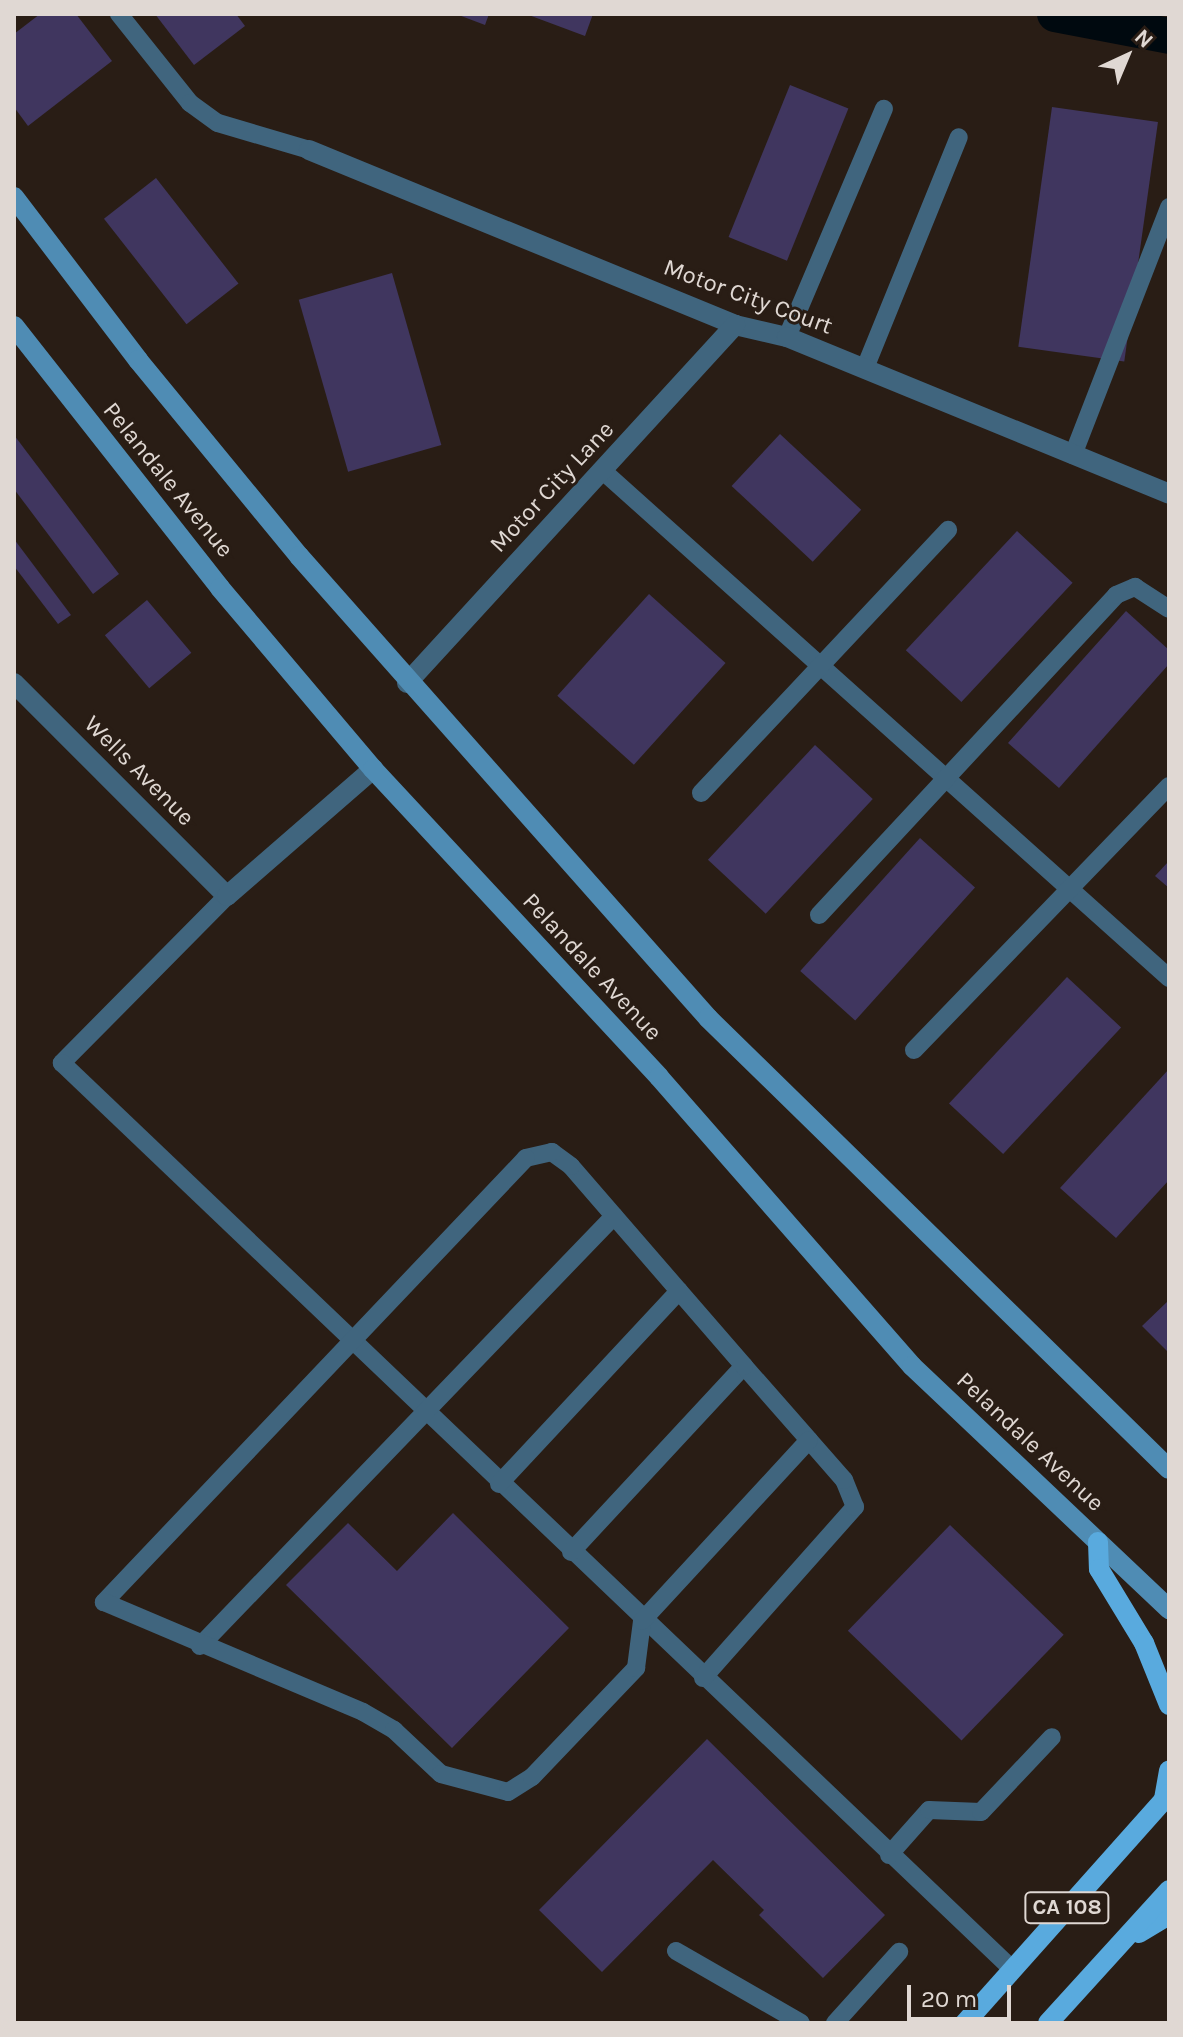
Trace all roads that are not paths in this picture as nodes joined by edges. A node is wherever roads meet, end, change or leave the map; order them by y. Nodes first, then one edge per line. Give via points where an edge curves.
1 (119, 14) edge
2 (884, 109) dead end
3 (959, 137) dead end
4 (309, 150) joint
5 (14, 197) edge
6 (1169, 207) edge
7 (735, 325) junction
8 (14, 326) edge
9 (787, 337) junction
10 (865, 368) junction
11 (1073, 455) junction
12 (603, 471) junction
13 (1167, 489) edge
14 (948, 530) dead end
15 (1169, 609) edge
16 (819, 664) junction
17 (14, 683) edge
18 (407, 683) junction
19 (373, 769) junction
20 (944, 776) junction
21 (1169, 786) edge
22 (701, 793) dead end
23 (1072, 891) junction
24 (227, 896) junction
25 (819, 915) dead end
26 (1169, 978) edge
27 (914, 1050) dead end
28 (614, 1216) junction
29 (679, 1291) junction
30 (353, 1343) junction
31 (744, 1366) junction
32 (426, 1414) junction
33 (809, 1440) junction
34 (1169, 1469) edge
35 (499, 1484) junction
36 (1098, 1542) junction
37 (571, 1552) junction
38 (1169, 1609) edge
39 (642, 1621) junction
40 (200, 1646) junction
41 (703, 1678) junction
42 (1169, 1705) edge
43 (1052, 1737) dead end
44 (1169, 1770) edge
45 (1166, 1796) edge
46 (889, 1855) junction
47 (1169, 1890) edge
48 (1169, 1915) edge
49 (1118, 1945) junction
50 (676, 1951) dead end
51 (899, 1952) dead end
52 (1012, 1969) junction
53 (801, 2023) edge
54 (835, 2023) edge
55 (965, 2023) edge
56 (1048, 2023) edge

1 - 4 lane via 199,110 218,123
2 - 9 lane
3 - 10 lane
4 - 7 street, Motor City Court
5 - 18 main road, Pelandale Avenue via 138,360
6 - 11 lane
7 - 9 street, Motor City Court
7 - 12 street, Motor City Lane
8 - 19 main road, Pelandale Avenue via 220,588
9 - 10 street, Motor City Court
10 - 11 street, Motor City Court
11 - 13 street, Motor City Court
12 - 16 lane
12 - 18 street, Motor City Lane
14 - 16 lane
15 - 20 lane via 1135,587 1116,595
16 - 20 lane
16 - 22 lane
17 - 24 street, Wells Avenue
18 - 34 main road, Pelandale Avenue via 708,1018
19 - 24 street
19 - 36 main road, Pelandale Avenue via 659,1077 912,1366
20 - 23 lane
20 - 25 lane
21 - 23 lane
23 - 26 lane
23 - 27 lane
24 - 30 lane via 62,1063
28 - 29 lane
28 - 30 lane via 552,1152 526,1158
28 - 32 lane
29 - 31 lane
29 - 35 lane
30 - 32 lane
30 - 40 lane via 104,1602
31 - 33 lane
31 - 37 lane
32 - 35 lane
32 - 40 lane
33 - 39 lane
33 - 41 lane via 844,1480 855,1507
35 - 37 lane
36 - 38 main road, Pelandale Avenue
36 - 42 main road via 1099,1569 1144,1643
37 - 39 lane
39 - 40 lane via 636,1668 532,1777 508,1792 441,1774 394,1730 363,1712
39 - 41 lane
41 - 46 lane
43 - 46 lane via 981,1812 929,1810
44 - 45 main road
45 - 52 main road, CA 108
46 - 52 lane
47 - 49 main road, CA 108
48 - 49 main road
49 - 56 main road, CA 108
50 - 53 lane
51 - 54 lane
52 - 55 main road, CA 108

